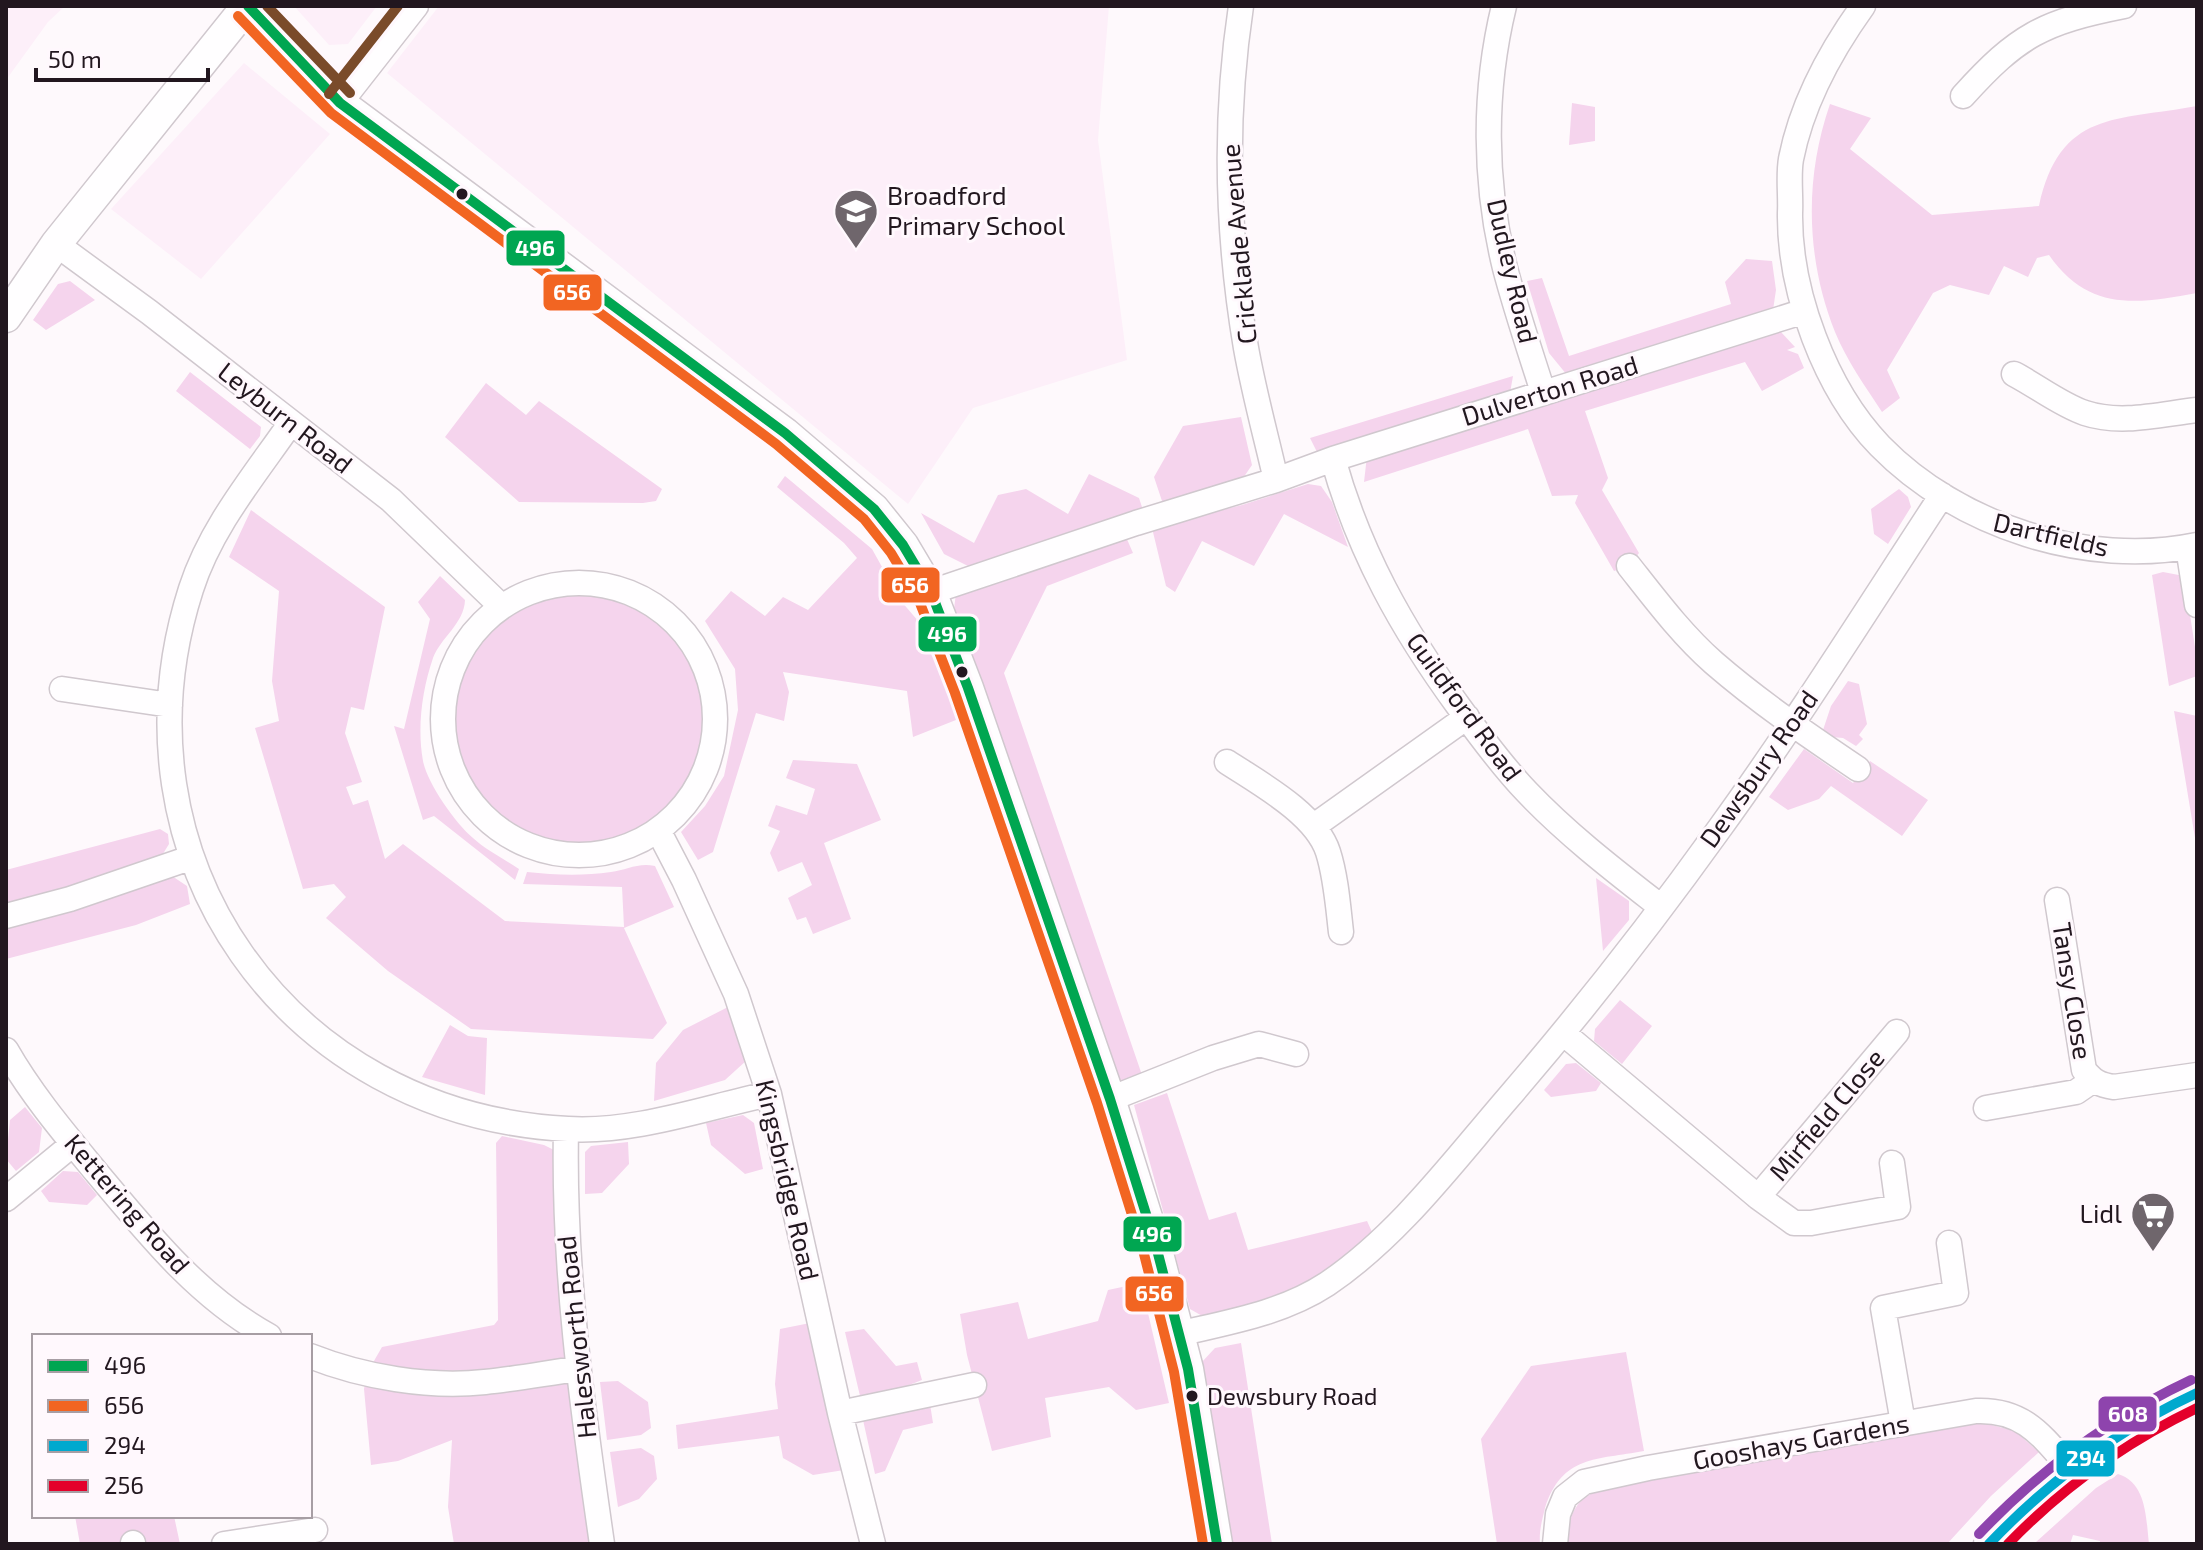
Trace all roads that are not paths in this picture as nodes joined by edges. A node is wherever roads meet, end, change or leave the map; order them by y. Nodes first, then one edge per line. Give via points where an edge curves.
1 (248, 6) edge
2 (416, 6) edge
3 (1241, 6) edge
4 (1504, 6) edge
5 (1863, 6) edge
6 (2124, 6) edge
7 (1963, 96) dead end
8 (340, 103) junction
9 (56, 244) junction
10 (1805, 311) junction
11 (6, 317) edge
12 (2014, 374) dead end
13 (1543, 392) junction
14 (2197, 410) edge
15 (290, 424) junction
16 (1333, 459) junction
17 (1276, 480) junction
18 (1942, 495) junction
19 (2192, 546) edge
20 (1629, 566) dead end
21 (931, 592) junction
22 (2197, 605) edge
23 (501, 606) junction
24 (62, 689) dead end
25 (170, 705) junction
26 (1467, 717) junction
27 (1792, 724) junction
28 (1227, 762) dead end
29 (1858, 769) dead end
30 (1314, 826) junction
31 (658, 830) junction
32 (190, 858) junction
33 (2057, 900) dead end
34 (1661, 907) junction
35 (6, 916) edge
36 (1341, 932) dead end
37 (1897, 1032) dead end
38 (1563, 1033) junction
39 (6, 1050) edge
40 (1296, 1054) dead end
41 (2197, 1075) edge
42 (2092, 1081) junction
43 (769, 1094) junction
44 (1110, 1099) junction
45 (1986, 1108) dead end
46 (566, 1129) junction
47 (73, 1144) junction
48 (1892, 1163) dead end
49 (1758, 1197) junction
50 (6, 1199) edge
51 (1949, 1243) dead end
52 (266, 1334) edge
53 (1178, 1334) junction
54 (312, 1357) edge
55 (577, 1369) junction
56 (974, 1385) dead end
57 (2197, 1393) edge
58 (840, 1413) junction
59 (1903, 1423) junction
60 (2071, 1469) junction
61 (315, 1530) dead end
62 (224, 1544) edge
63 (602, 1544) edge
64 (873, 1544) edge
65 (1217, 1544) edge
66 (1555, 1544) edge
67 (1989, 1544) edge

1 - 8 street
1 - 9 street
2 - 8 street
3 - 17 street, Cricklade Avenue via 1228,171 1247,349
4 - 13 street, Dudley Road via 1488,121 1493,204 1505,268
5 - 10 street, Dartfields via 1820,74 1791,160 1790,231
6 - 7 street via 2059,20 2023,38
8 - 21 street via 785,433 874,509
9 - 11 street
9 - 15 street, Leyburn Road
10 - 13 street, Dulverton Road
10 - 18 street, Dartfields via 1830,374 1860,421 1880,446
12 - 14 street via 2084,413 2107,418
13 - 16 street, Dulverton Road
15 - 23 street, Leyburn Road via 391,500
15 - 25 street via 223,520 192,586
16 - 17 street, Dulverton Road
16 - 26 street, Guildford Road via 1381,587
17 - 21 street, Dulverton Road
18 - 19 street, Dartfields via 1982,518 2078,546 2144,552
18 - 27 street, Dewsbury Road
19 - 22 street
20 - 27 street via 1713,662
21 - 44 street
23 - 31 street via 539,588 582,582 624,589 662,609 692,640 710,678 716,722 708,765 687,803
23 - 31 street via 470,636 447,687 444,741 466,797 495,828 531,848 574,857 616,851
24 - 25 street
25 - 32 street via 174,775
26 - 30 street
26 - 34 street, Guildford Road via 1528,793 1593,854
27 - 29 street
27 - 34 street, Dewsbury Road
28 - 30 street
30 - 36 street via 1328,850
31 - 43 street, Kingsbridge Road via 736,994
32 - 35 street
32 - 46 street via 257,977 302,1024 357,1064 440,1106
33 - 42 street, Tansy Close via 2084,1070
34 - 38 street, Dewsbury Road
37 - 49 street, Mirfield Close
38 - 49 street
38 - 53 street, Dewsbury Road via 1386,1237 1325,1285 1266,1313
39 - 47 street, Kettering Road
40 - 44 street via 1259,1044
41 - 42 street, Tansy Close via 2114,1087
42 - 45 street, Tansy Close via 2076,1092
43 - 46 street via 610,1129
43 - 58 street, Kingsbridge Road
44 - 53 street
46 - 55 street, Halesworth Road via 566,1245
47 - 50 street
47 - 52 street, Kettering Road via 193,1281
48 - 49 street via 1898,1207 1794,1223
51 - 59 street via 1956,1293 1883,1308
53 - 65 street
54 - 55 street via 354,1371 429,1382 483,1382
55 - 63 street, Halesworth Road
56 - 58 street
57 - 60 street via 2125,1431
58 - 64 street, Kingsbridge Road
59 - 60 street, Gooshays Gardens via 1976,1411 2010,1414 2039,1433
59 - 66 street, Gooshays Gardens via 1584,1482 1565,1497
60 - 67 street
61 - 62 street

